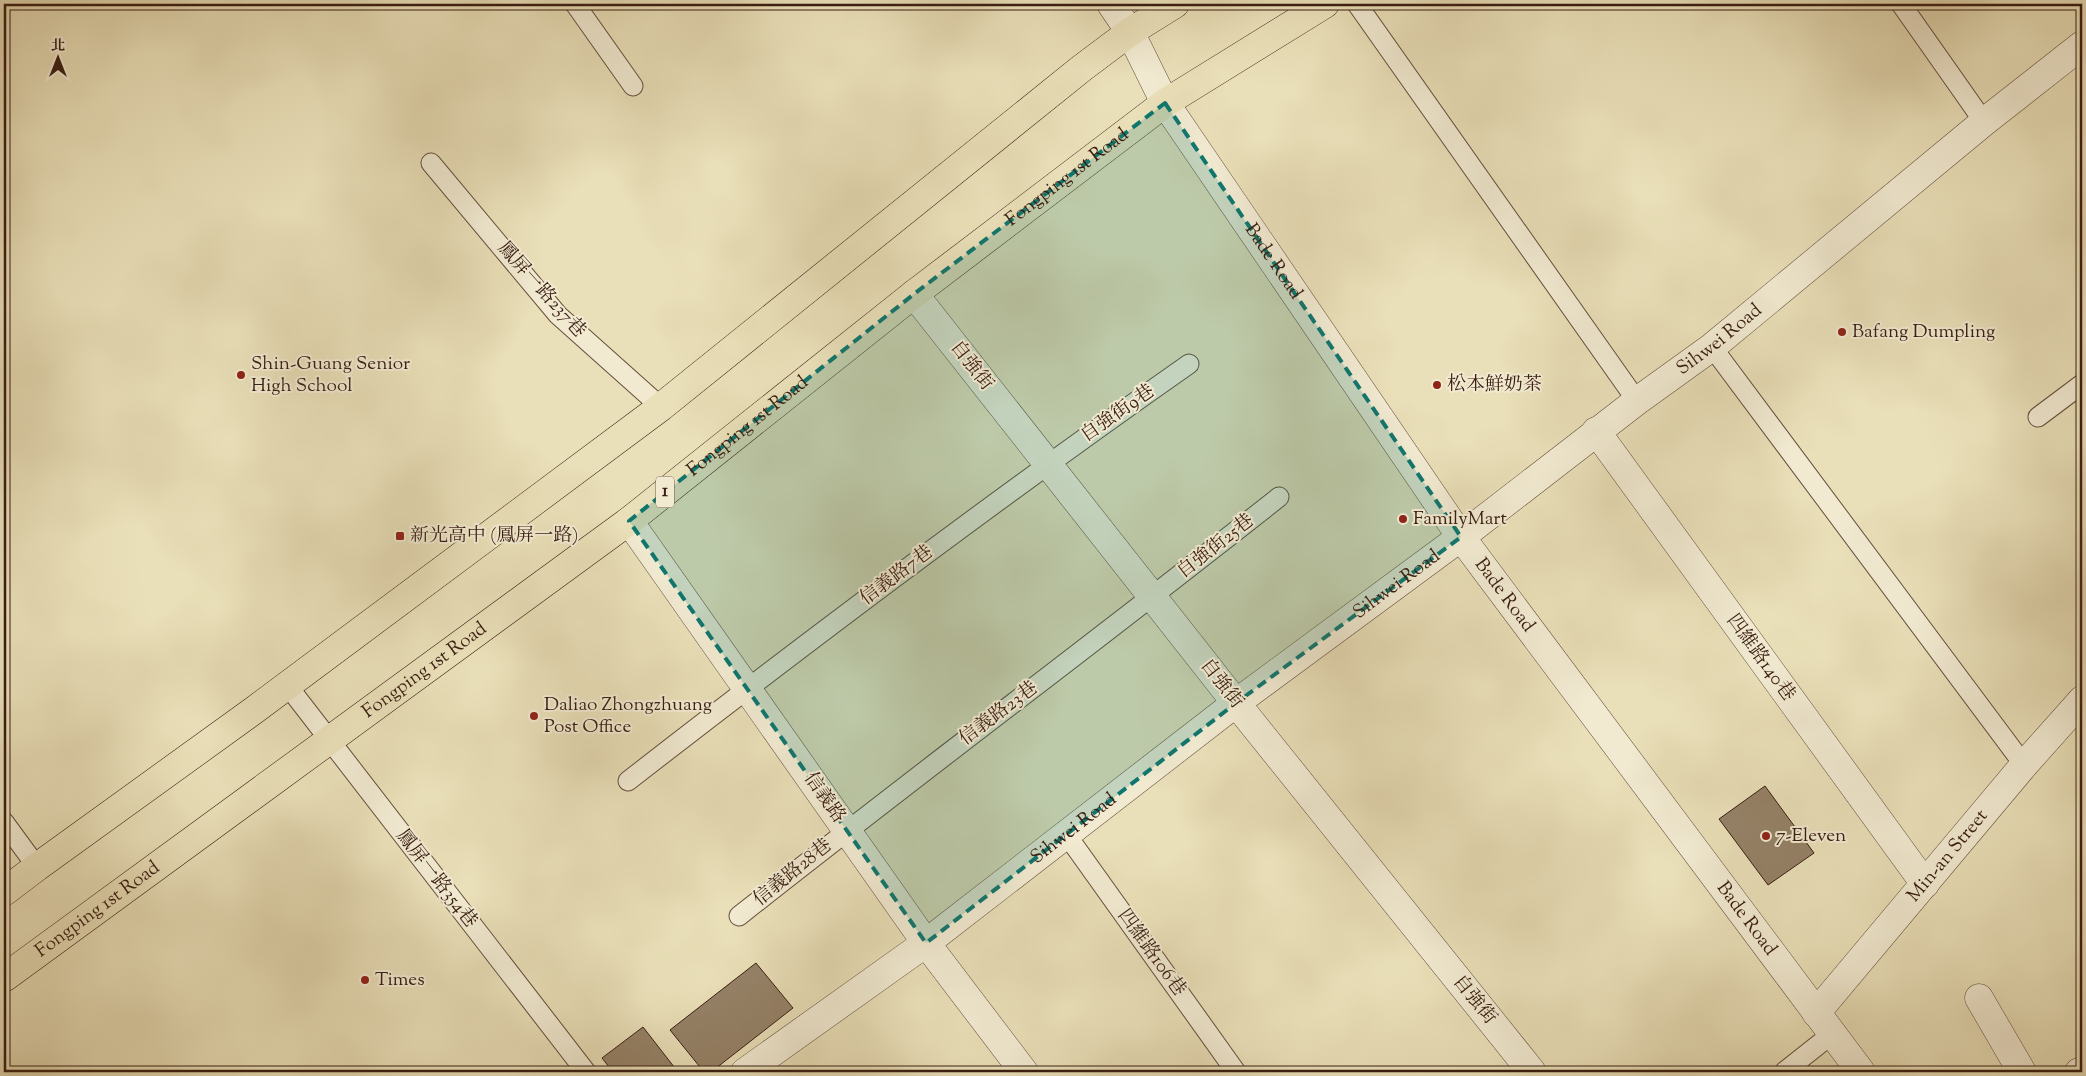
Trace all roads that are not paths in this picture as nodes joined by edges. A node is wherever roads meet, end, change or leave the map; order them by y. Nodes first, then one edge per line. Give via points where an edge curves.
1 (575, 4) edge
2 (1111, 4) edge
3 (1175, 4) edge
4 (1325, 4) edge
5 (1357, 4) edge
6 (1901, 4) edge
7 (1130, 32) junction
8 (2082, 45) edge
9 (633, 86) dead end
10 (1165, 104) junction
11 (1984, 122) junction
12 (432, 163) dead end
13 (914, 294) junction
14 (1712, 347) junction
15 (1189, 364) dead end
16 (2082, 384) edge
17 (1637, 400) junction
18 (661, 407) junction
19 (2038, 417) dead end
20 (1596, 431) junction
21 (1048, 464) junction
22 (1279, 496) dead end
23 (629, 521) junction
24 (1461, 537) junction
25 (1152, 597) junction
26 (287, 685) junction
27 (747, 688) junction
28 (2082, 700) edge
29 (1236, 703) junction
30 (329, 740) junction
31 (2024, 766) junction
32 (628, 781) dead end
33 (4, 822) edge
34 (846, 830) junction
35 (1066, 834) junction
36 (36, 867) junction
37 (1925, 884) junction
38 (4, 892) edge
39 (739, 916) dead end
40 (926, 943) junction
41 (4, 978) edge
42 (1979, 998) dead end
43 (1824, 1024) junction
44 (586, 1072) edge
45 (746, 1072) edge
46 (1024, 1072) edge
47 (1236, 1072) edge
48 (1532, 1072) edge
49 (1784, 1072) edge
50 (1861, 1072) edge
51 (2022, 1072) edge

1 - 9 lane
2 - 7 street, Bade Road
3 - 7 main road
4 - 10 main road, Fongping 1st Road / 1
5 - 17 lane
6 - 11 lane
7 - 10 street, Bade Road
7 - 18 main road
8 - 11 street, Sihwei Road
10 - 13 main road, Fongping 1st Road / 1
10 - 24 street, Bade Road
11 - 14 street, Sihwei Road
12 - 18 lane, 鳳屏一路237巷 via 558,315
13 - 21 street, 自強街
13 - 23 main road, Fongping 1st Road / 1
14 - 17 street, Sihwei Road
14 - 31 lane
15 - 21 lane, 自強街9巷
16 - 19 lane
17 - 20 street, Sihwei Road
18 - 26 main road
20 - 24 street, Sihwei Road
20 - 37 street, 四維路140巷
21 - 25 street, 自強街
21 - 27 lane, 信義路7巷
22 - 25 lane, 自強街25巷
23 - 27 street, 信義路
23 - 30 main road, Fongping 1st Road / 1
24 - 29 street, Sihwei Road
24 - 43 street, Bade Road
25 - 29 street, 自強街
25 - 34 lane, 信義路23巷
26 - 30 lane, 鳳屏一路354巷
26 - 36 main road
27 - 32 lane, 信義路7巷
27 - 34 street, 信義路
28 - 31 street, Min-an Street
29 - 35 street, Sihwei Road
29 - 48 street, 自強街
30 - 41 main road, Fongping 1st Road / 1
30 - 44 lane, 鳳屏一路354巷
31 - 37 street, Min-an Street
33 - 36 lane
34 - 39 lane, 信義路28巷
34 - 40 street, 信義路
35 - 40 street, Sihwei Road
35 - 47 lane, 四維路106巷
36 - 38 main road
37 - 43 street, Min-an Street
40 - 45 street, Sihwei Road
40 - 46 street, 信義路
42 - 51 street
43 - 49 lane
43 - 50 street, Bade Road

